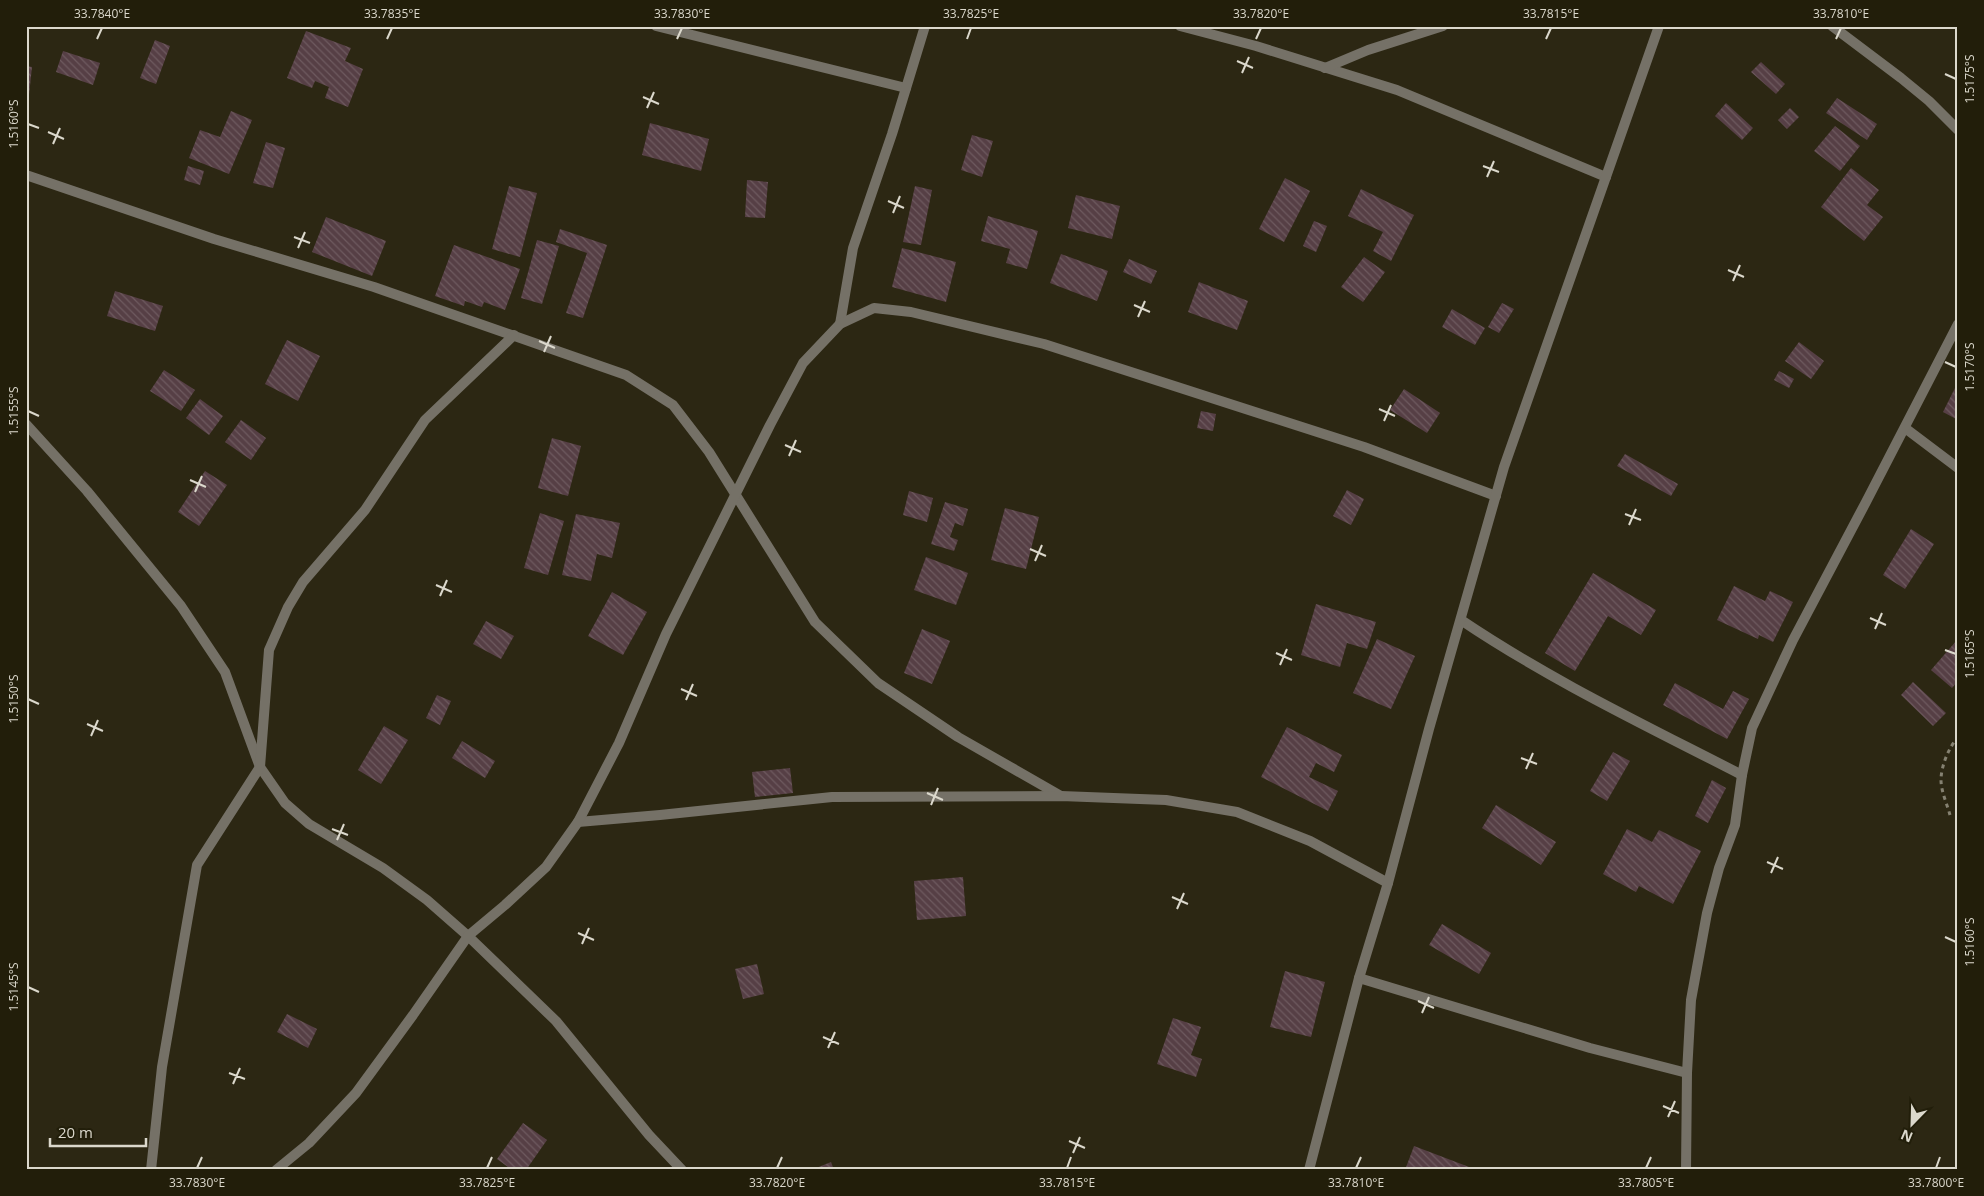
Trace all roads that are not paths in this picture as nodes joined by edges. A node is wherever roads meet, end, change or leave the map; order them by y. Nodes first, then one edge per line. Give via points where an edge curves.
1 (656, 26) edge
2 (925, 26) edge
3 (1180, 26) edge
4 (1443, 26) edge
5 (1659, 26) edge
6 (1832, 26) edge
7 (1325, 68) junction
8 (906, 88) junction
9 (1958, 130) edge
10 (26, 175) edge
11 (1606, 177) junction
12 (840, 324) junction
13 (1958, 324) edge
14 (514, 334) junction
15 (26, 424) edge
16 (1905, 428) junction
17 (1958, 468) edge
18 (1496, 496) junction
19 (735, 498) junction
20 (1461, 620) junction
21 (260, 767) junction
22 (1742, 775) junction
23 (1061, 796) junction
24 (578, 822) junction
25 (1388, 883) junction
26 (468, 936) junction
27 (1359, 978) junction
28 (1687, 1073) junction
29 (151, 1170) edge
30 (276, 1170) edge
31 (682, 1170) edge
32 (1310, 1170) edge
33 (1686, 1170) edge

1 - 8 street
2 - 8 street
3 - 7 street
4 - 7 street via 1368,50
5 - 11 street
6 - 9 street via 1902,78
7 - 11 street via 1397,90
8 - 12 street via 853,248
10 - 14 street
11 - 18 street
12 - 18 street via 874,308 911,312 1044,344 1364,447
12 - 19 street via 804,363
13 - 16 street
14 - 19 street via 626,375 673,405 709,452
14 - 21 street via 425,420 365,510 303,582 288,607 268,650
15 - 21 street via 181,606 225,672
16 - 17 street
16 - 22 street via 1788,649 1752,728
18 - 20 street
19 - 23 street via 814,622 878,683 958,737
19 - 24 street via 666,634 618,743
20 - 22 street via 1573,688
20 - 25 street
21 - 26 street via 285,803 309,824 383,868
21 - 29 street via 197,865 162,1067
22 - 28 street via 1735,825 1707,913 1691,1000
23 - 24 street via 832,797
23 - 25 street via 1166,800 1238,812 1310,841
24 - 26 street via 546,867
25 - 27 street
26 - 30 street via 356,1093 309,1143
26 - 31 street via 556,1022
27 - 28 street via 1590,1048
27 - 32 street
28 - 33 street

